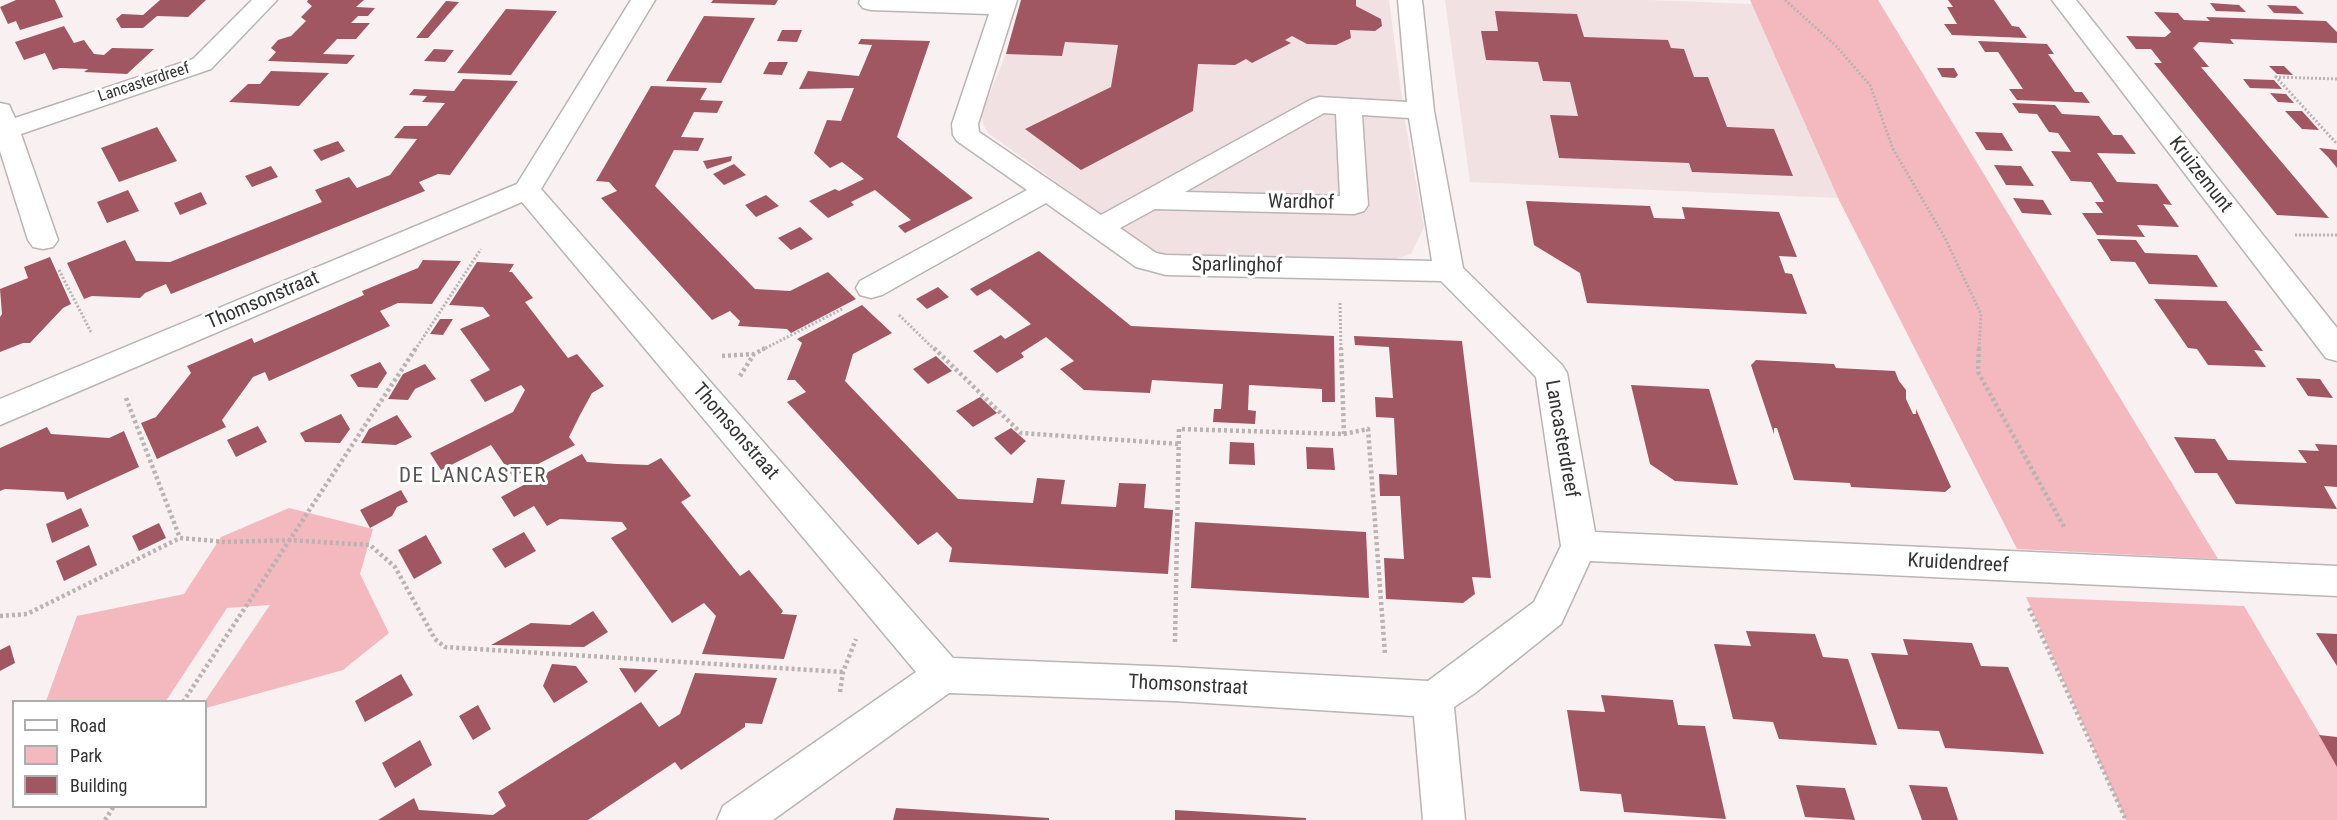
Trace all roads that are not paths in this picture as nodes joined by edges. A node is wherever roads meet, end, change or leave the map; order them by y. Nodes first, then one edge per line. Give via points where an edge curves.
1 (265, 0) edge
2 (643, 0) edge
3 (872, 0) edge
4 (1410, 0) edge
5 (2064, 0) edge
6 (1003, 4) edge
7 (1349, 107) junction
8 (1421, 111) junction
9 (3, 124) edge
10 (527, 190) junction
11 (1047, 191) junction
12 (1151, 200) junction
13 (1101, 227) junction
14 (43, 240) dead end
15 (1449, 271) junction
16 (871, 288) road end
17 (2337, 350) edge
18 (0, 413) edge
19 (1579, 546) junction
20 (2337, 581) edge
21 (943, 675) junction
22 (1433, 699) junction
23 (738, 820) edge
24 (1444, 820) edge

1 - 9 street, Lancasterdreef via 202,64
2 - 10 street
3 - 6 street, Sparlinghof via 871,3
4 - 8 street
5 - 17 street, Kruizemunt
6 - 11 street, Sparlinghof via 965,124 966,135
7 - 8 street, Wardhof
7 - 12 street, Wardhof via 1319,105
7 - 12 street, Wardhof via 1354,205
8 - 15 street
9 - 14 street
10 - 18 street, Thomsonstraat
10 - 21 street, Thomsonstraat
11 - 13 street, Sparlinghof
11 - 16 street
12 - 13 street, Wardhof
13 - 15 street, Sparlinghof via 1146,261 1158,264
15 - 19 street, Lancasterdreef via 1551,373
19 - 20 street, Kruidendreef
19 - 22 street via 1548,613
21 - 22 street, Thomsonstraat
21 - 23 street
22 - 24 street

